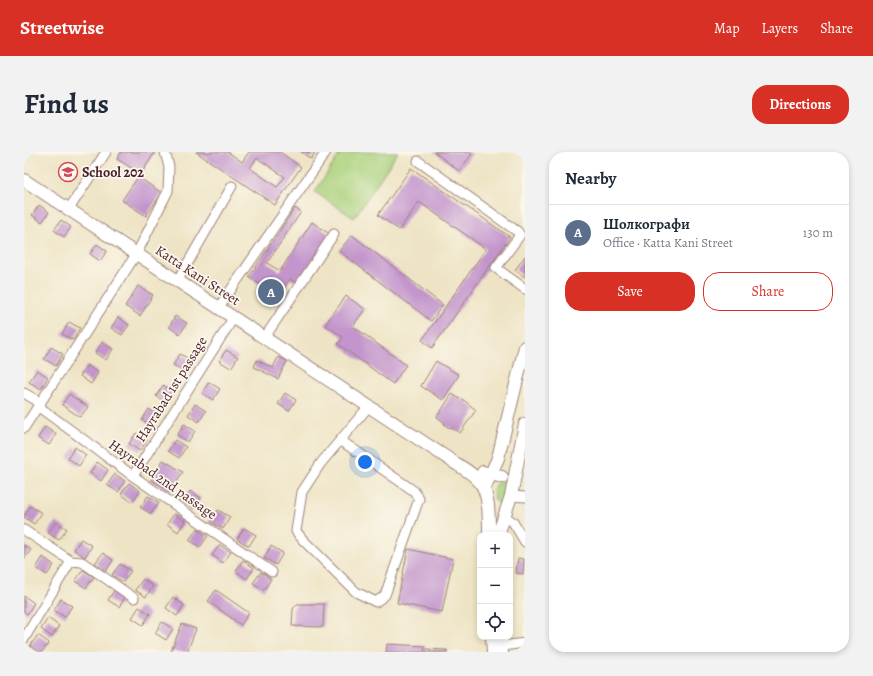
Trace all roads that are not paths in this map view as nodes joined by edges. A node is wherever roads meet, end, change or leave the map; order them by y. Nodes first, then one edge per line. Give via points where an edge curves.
1 (106, 152) edge
2 (165, 152) edge
3 (326, 152) edge
4 (418, 161) dead end
5 (24, 180) edge
6 (232, 186) dead end
7 (69, 209) junction
8 (523, 233) edge
9 (334, 234) dead end
10 (137, 253) junction
11 (178, 280) junction
12 (525, 289) edge
13 (218, 307) junction
14 (234, 317) junction
15 (265, 337) junction
16 (525, 348) edge
17 (24, 392) edge
18 (40, 405) junction
19 (369, 406) junction
20 (525, 424) edge
21 (24, 428) edge
22 (340, 440) junction
23 (498, 458) junction
24 (455, 463) junction
25 (470, 469) junction
26 (133, 476) junction
27 (490, 485) junction
28 (511, 496) junction
29 (525, 497) edge
30 (504, 516) junction
31 (24, 530) edge
32 (490, 532) edge
33 (499, 532) edge
34 (525, 542) edge
35 (71, 561) junction
36 (272, 572) dead end
37 (134, 598) dead end
38 (24, 639) edge
39 (525, 643) edge
40 (499, 647) edge

1 - 7 street
2 - 10 street via 169,167 168,191
3 - 13 street
4 - 8 street via 518,232
5 - 7 main road, Katta Kani Street
6 - 11 street
7 - 10 main road, Katta Kani Street
8 - 12 street via 496,268
9 - 15 street
10 - 11 main road, Katta Kani Street
10 - 18 street
11 - 13 main road, Katta Kani Street
13 - 14 main road, Katta Kani Street
14 - 15 main road, Katta Kani Street
14 - 26 street, Hayrаbаd 1st passage
15 - 19 main road, Katta Kani Street
16 - 23 main road
17 - 18 street, Hayrаbаd 2nd passage
18 - 21 street
18 - 26 street, Hayrаbаd 2nd passage
19 - 22 street
19 - 24 main road, Katta Kani Street
20 - 28 main road
22 - 22 street via 302,492 296,531 356,592 376,602 385,595 419,499 414,491
23 - 25 main road via 483,467
23 - 27 main road
24 - 25 main road
24 - 27 main road
25 - 27 main road
26 - 36 street, Hayrаbаd 2nd passage
27 - 28 main road via 510,482
27 - 28 main road via 491,505 504,506
27 - 32 main road
28 - 29 street
28 - 30 main road
30 - 33 main road
30 - 34 street via 513,522
31 - 35 street
35 - 37 street via 82,562
35 - 38 street
39 - 40 street

